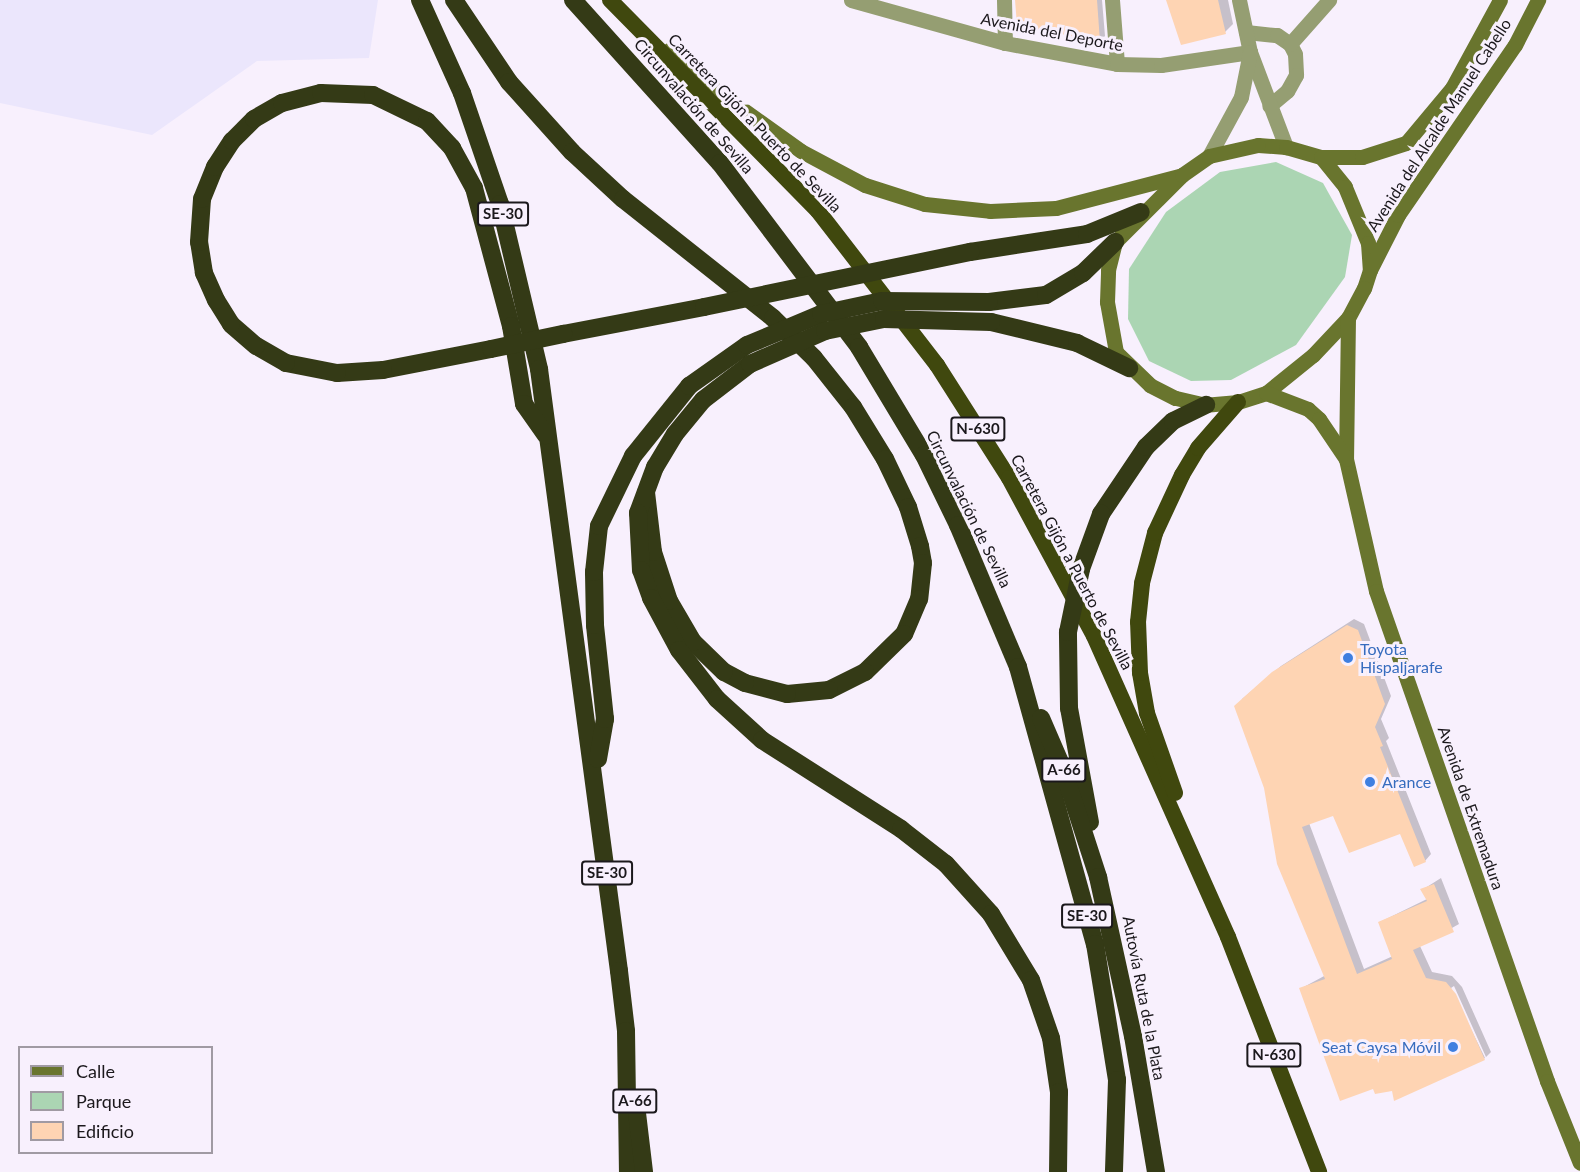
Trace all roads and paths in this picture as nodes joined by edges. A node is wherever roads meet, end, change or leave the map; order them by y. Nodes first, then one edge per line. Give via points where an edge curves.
1 (420, 0) edge
2 (454, 0) edge
3 (573, 0) edge
4 (610, 0) edge
5 (851, 0) edge
6 (1004, 0) edge
7 (1112, 0) edge
8 (1239, 0) edge
9 (1329, 0) edge
10 (1500, 0) edge
11 (1538, 0) edge
12 (897, 7) edge
13 (1246, 32) junction
14 (1005, 43) junction
15 (1290, 44) junction
16 (1250, 52) junction
17 (1117, 64) junction
18 (1269, 106) junction
19 (1286, 147) junction
20 (1209, 156) junction
21 (1321, 157) junction
22 (1182, 175) junction
23 (1142, 212) junction
24 (1114, 242) junction
25 (1370, 270) junction
26 (1348, 318) junction
27 (1129, 368) junction
28 (1266, 393) junction
29 (1238, 402) junction
30 (1206, 405) junction
31 (548, 438) junction
32 (1346, 459) junction
33 (646, 492) junction
34 (1018, 667) junction
35 (595, 774) junction
36 (1098, 877) junction
37 (1228, 937) junction
38 (626, 1031) junction
39 (1580, 1163) edge
40 (628, 1172) edge
41 (644, 1172) edge
42 (1058, 1172) edge
43 (1114, 1172) edge
44 (1156, 1172) edge
45 (1319, 1172) edge

1 - 31 highway, SE-30 via 462,93 500,204 532,330
2 - 33 highway via 509,82 572,152 623,199 773,318 814,358 853,407 885,459 908,507 920,546 923,564 919,599 904,634 865,672 829,690 787,694 724,672 693,642 669,601 653,552
3 - 34 highway, Circunvalación de Sevilla / SE-30 via 720,163 860,347 924,455
4 - 22 main road via 766,128 832,170 896,196 955,209 1025,211 1083,203
4 - 37 highway, Carretera Gijón a Puerto de Sevilla / N-630 via 818,211 937,365 1009,478 1094,636
5 - 12 street, Avenida del Deporte
6 - 14 street
7 - 17 street
8 - 13 street
9 - 15 street
10 - 21 main road, Avenida del Alcalde Manuel Cabello via 1452,88 1406,143 1362,157
11 - 25 main road, Avenida del Alcalde Manuel Cabello via 1515,45 1398,215
12 - 14 street, Avenida del Deporte
13 - 15 street via 1268,32
13 - 16 street
14 - 17 street, Avenida del Deporte
15 - 18 street via 1296,75 1287,91
16 - 17 street, Avenida del Deporte via 1161,65
16 - 18 street
16 - 20 street via 1240,97
18 - 19 street
19 - 20 main road, Avenida del Alcalde Manuel Cabello via 1258,145
19 - 21 main road, Avenida del Alcalde Manuel Cabello
20 - 22 main road
21 - 25 main road via 1345,187 1360,218
22 - 23 main road
23 - 24 main road
23 - 31 highway, bridge via 1087,234 970,252 704,308 563,334 491,349 383,370 337,373 295,366 256,346 231,324 204,273 199,242 202,199 215,167 232,141 254,119 282,103 321,93 373,94 427,121 452,148 474,189 511,326 524,404
24 - 27 main road via 1108,270 1109,330 1116,352
24 - 35 highway, bridge via 1083,273 1046,295 989,302 882,301 820,314 747,345 689,386 633,456 600,526 594,572 595,626 605,719
25 - 26 main road, Avenida del Alcalde Manuel Cabello
26 - 28 main road
26 - 32 main road
27 - 30 main road via 1175,398
27 - 33 highway, bridge via 1077,343 991,322 863,322 804,338 732,375 703,400 675,434
28 - 29 main road
28 - 32 main road via 1314,414
29 - 30 main road
29 - 37 highway via 1198,448 1167,506 1148,560 1138,622 1140,673 1147,712
30 - 36 highway, bridge via 1173,421 1146,447 1101,514 1081,569 1068,632 1069,708
31 - 35 highway, SE-30
32 - 39 main road, Avenida de Extremadura via 1376,591 1547,1081
33 - 42 highway via 638,513 641,570 663,622 694,671 717,699 762,740 901,829 946,864 991,914 1020,958 1043,1010 1057,1065
34 - 36 highway, Autovía Ruta de la Plata / A-66 via 1063,769
34 - 43 highway, Circunvalación de Sevilla / SE-30 via 1105,991 1117,1080
35 - 38 highway, SE-30
36 - 44 highway, Autovía Ruta de la Plata / A-66 via 1133,1036
37 - 45 highway, Carretera Gijón a Puerto de Sevilla / N-630
38 - 40 highway, SE-30
38 - 41 highway, A-66

